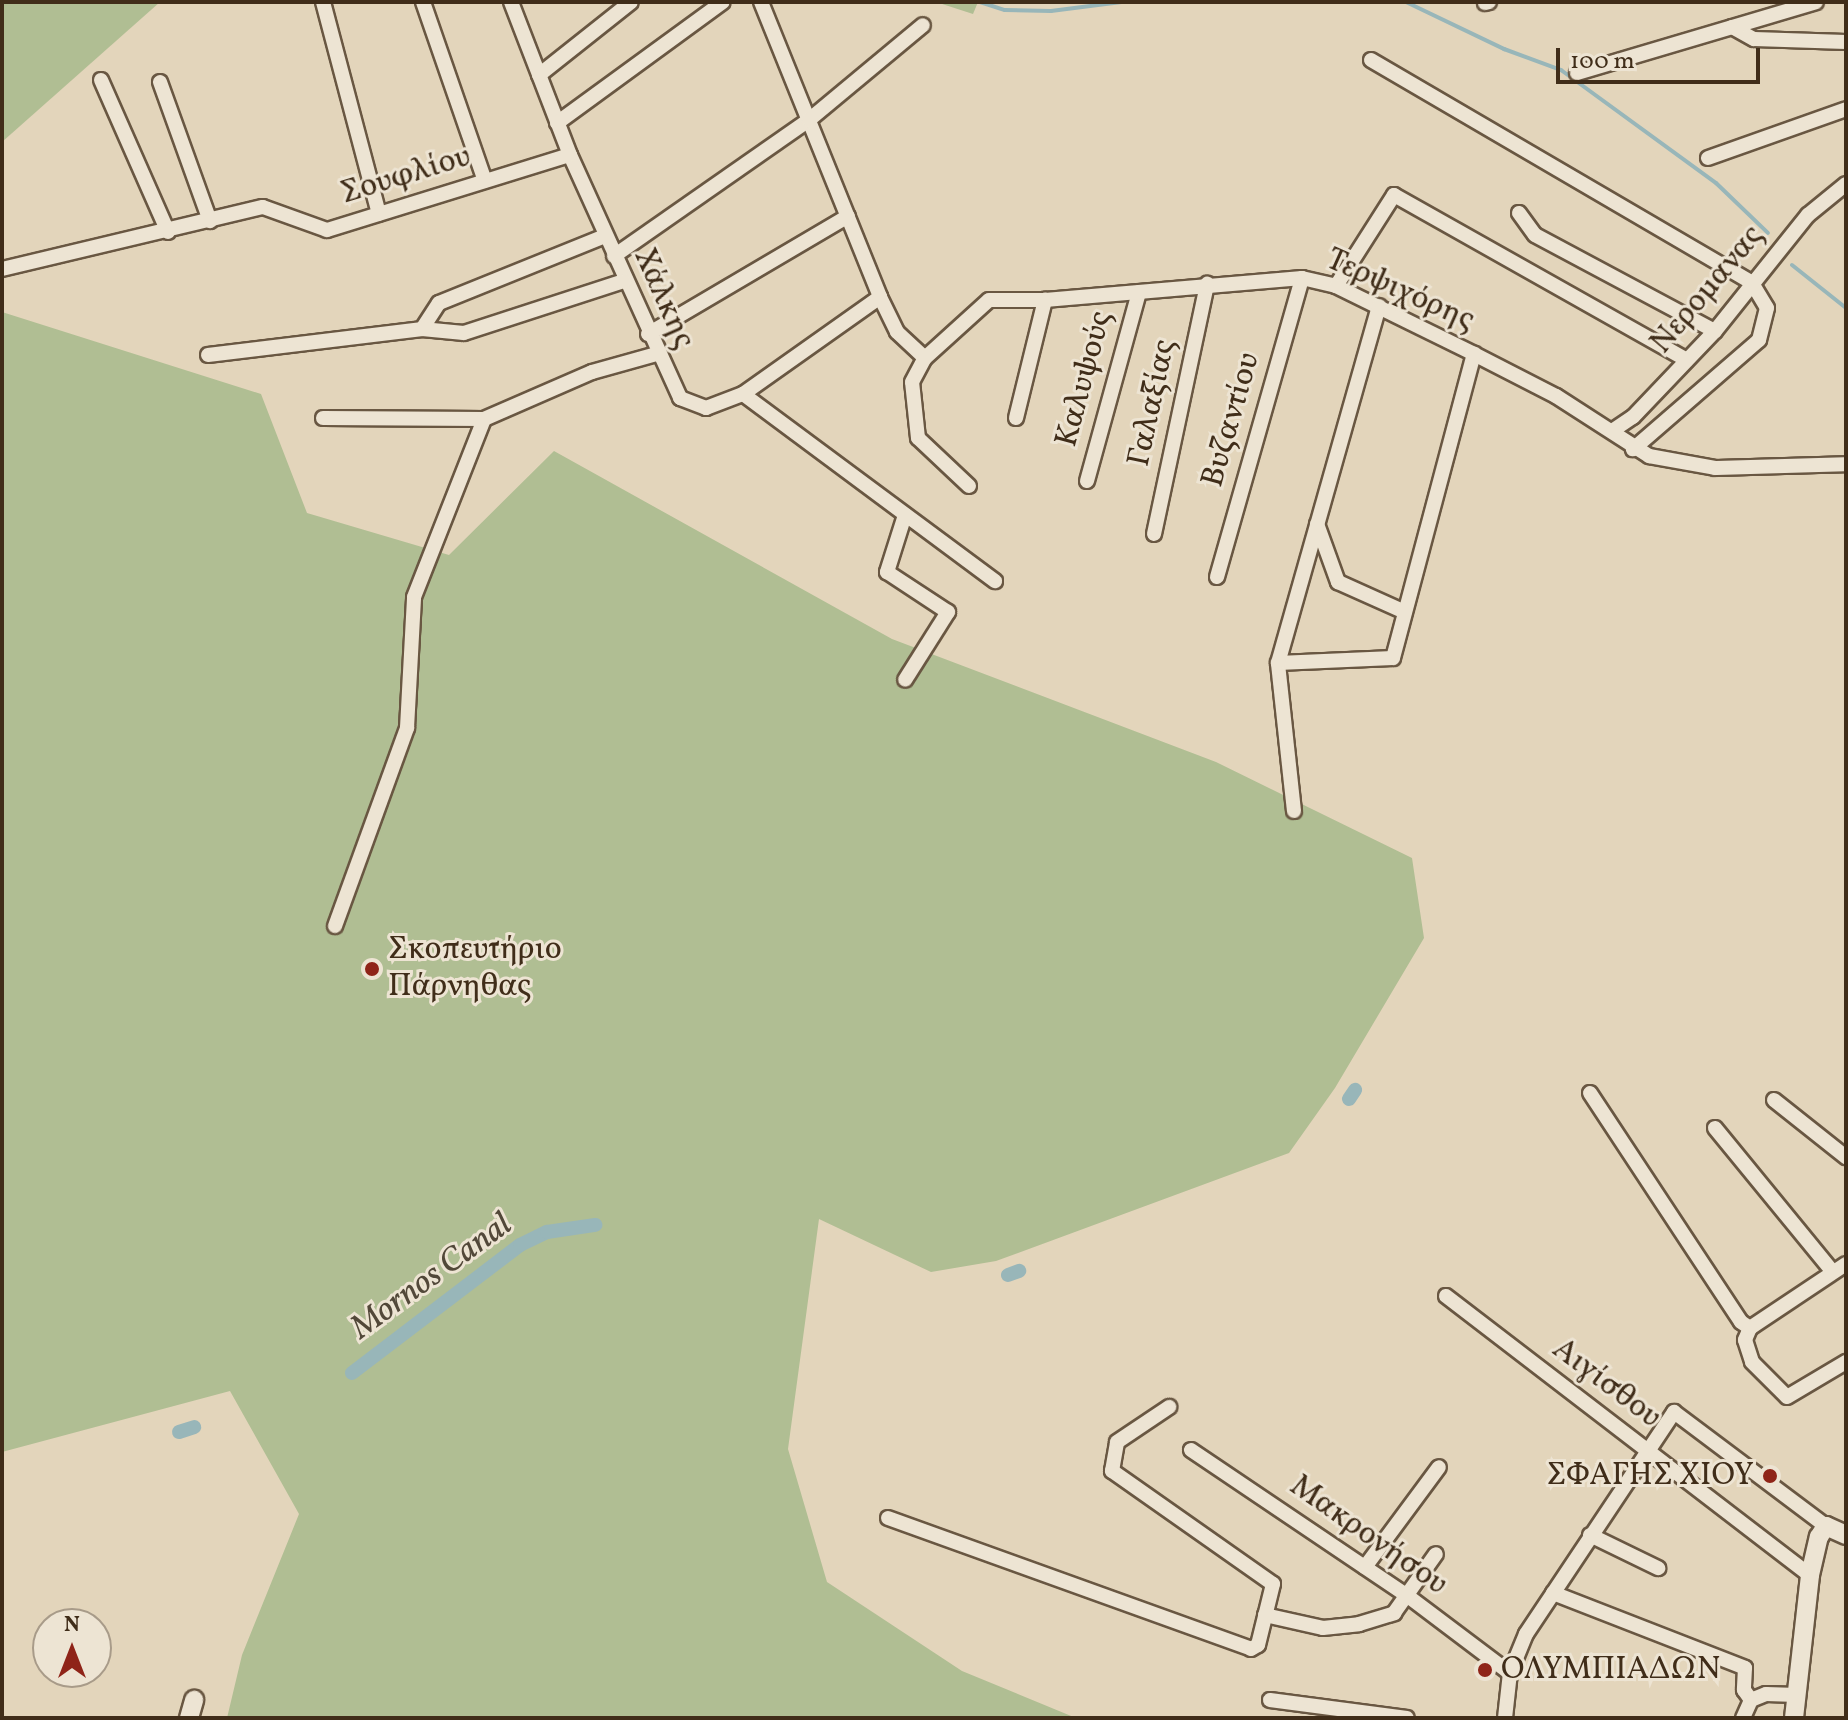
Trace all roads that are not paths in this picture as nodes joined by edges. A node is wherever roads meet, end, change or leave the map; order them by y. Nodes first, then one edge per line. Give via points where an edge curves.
1 (323, 2) edge
2 (423, 2) edge
3 (511, 2) edge
4 (631, 2) edge
5 (723, 2) edge
6 (761, 2) edge
7 (1816, 2) edge
8 (923, 25) dead end
9 (1732, 27) junction
10 (1846, 42) edge
11 (1371, 60) dead end
12 (1577, 73) dead end
13 (539, 75) junction
14 (101, 80) dead end
15 (160, 82) dead end
16 (1846, 109) edge
17 (809, 120) junction
18 (557, 123) junction
19 (570, 155) junction
20 (1708, 158) dead end
21 (485, 181) junction
22 (1846, 184) edge
23 (1519, 213) dead end
24 (379, 214) junction
25 (848, 216) junction
26 (210, 221) junction
27 (168, 232) junction
28 (605, 236) junction
29 (614, 256) junction
30 (2, 269) edge
31 (1302, 278) junction
32 (624, 281) junction
33 (1752, 283) junction
34 (1207, 284) junction
35 (1336, 286) junction
36 (1139, 292) junction
37 (880, 297) junction
38 (1045, 300) junction
39 (1379, 306) junction
40 (422, 329) junction
41 (1715, 331) junction
42 (648, 334) junction
43 (656, 354) junction
44 (1474, 354) junction
45 (208, 355) dead end
46 (925, 358) junction
47 (1687, 360) junction
48 (743, 394) junction
49 (323, 418) dead end
50 (1016, 418) dead end
51 (484, 419) junction
52 (1612, 431) junction
53 (1633, 449) junction
54 (1846, 464) edge
55 (1087, 481) dead end
56 (969, 486) dead end
57 (905, 515) junction
58 (1317, 524) junction
59 (1154, 534) dead end
60 (1217, 577) dead end
61 (995, 581) dead end
62 (1405, 612) junction
63 (1278, 663) junction
64 (905, 680) dead end
65 (1294, 811) dead end
66 (335, 926) dead end
67 (1590, 1093) dead end
68 (1774, 1100) dead end
69 (1715, 1128) dead end
70 (1846, 1157) edge
71 (1839, 1268) edge
72 (1446, 1296) dead end
73 (1750, 1328) junction
74 (1846, 1362) edge
75 (1169, 1407) dead end
76 (1191, 1450) dead end
77 (1645, 1450) junction
78 (1439, 1467) dead end
79 (888, 1518) dead end
80 (1826, 1526) junction
81 (1590, 1535) junction
82 (1846, 1535) edge
83 (1436, 1554) dead end
84 (1365, 1567) junction
85 (1658, 1568) dead end
86 (1810, 1575) junction
87 (1553, 1593) junction
88 (1409, 1597) junction
89 (1265, 1615) junction
90 (1510, 1673) junction
91 (1797, 1695) junction
92 (1270, 1700) dead end
93 (1751, 1700) junction
94 (1407, 1718) edge
95 (1505, 1718) edge
96 (1743, 1718) edge
97 (1794, 1718) edge

1 - 24 street
2 - 21 street
3 - 13 street, Χάλκης
4 - 13 street
5 - 18 street
6 - 17 street
7 - 9 street
8 - 17 street
9 - 10 street via 1754,39
9 - 12 street
11 - 33 street
13 - 18 street, Χάλκης
14 - 27 street
15 - 26 street
16 - 20 street
17 - 25 street
17 - 29 street
18 - 19 street, Χάλκης
19 - 21 street, Σουφλίου
19 - 28 street, Χάλκης
21 - 24 street, Σουφλίου
22 - 33 street, Νερομανας via 1808,215
23 - 41 street via 1535,235
24 - 26 street, Σουφλίου via 327,230 263,207
25 - 37 street
25 - 42 street
26 - 27 street, Σουφλίου
27 - 30 street, Σουφλίου
28 - 29 street, Χάλκης
28 - 40 street via 439,303
29 - 32 street, Χάλκης
31 - 34 street, Τερψιχόρης
31 - 35 street, Τερψιχόρης
31 - 60 street, Βυζαντίου
32 - 40 street via 464,333
32 - 42 street, Χάλκης
33 - 41 street, Νερομανας
33 - 53 street via 1767,308 1759,340
34 - 36 street, Τερψιχόρης
34 - 59 street, Γαλαξίας
35 - 39 street, Τερψιχόρης
35 - 47 street via 1394,195
36 - 38 street, Τερψιχόρης
36 - 55 street, Καλυψούς
37 - 46 street via 897,332
37 - 48 street, Χάλκης
38 - 46 street, Τερψιχόρης via 989,300
38 - 50 street
39 - 44 street, Τερψιχόρης
39 - 58 street
40 - 45 street
41 - 47 street, Νερομανας
42 - 43 street, Χάλκης
43 - 48 street, Χάλκης via 674,389 691,405 706,408
43 - 51 street via 592,372
44 - 52 street, Τερψιχόρης
44 - 62 street
46 - 56 street via 912,382 918,438
47 - 52 street, Νερομανας via 1633,417
48 - 57 street
49 - 51 street
51 - 66 street via 414,597 407,728
52 - 53 street, Τερψιχόρης
53 - 54 street, Τερψιχόρης via 1715,468
57 - 61 street
57 - 64 street via 887,572 948,612
58 - 62 street via 1338,582
58 - 63 street
62 - 63 street via 1393,658
63 - 65 street
67 - 73 street via 1741,1322
68 - 70 street
69 - 71 street
71 - 73 street
72 - 77 street, Αιγίσθου
73 - 74 street via 1746,1350 1779,1395 1795,1394
75 - 89 street via 1117,1442 1112,1471 1273,1584
76 - 84 street, Μακρονήσου
77 - 80 street via 1674,1412
77 - 81 street
77 - 86 street, Αιγίσθου
78 - 84 street
79 - 89 street via 1251,1649 1258,1645
80 - 82 street
80 - 86 street
81 - 85 street
81 - 87 street
83 - 88 street
84 - 88 street, Μακρονήσου
86 - 91 street
87 - 90 street via 1526,1634
87 - 93 street via 1745,1668 1744,1690
88 - 89 street via 1394,1613 1359,1624 1323,1628
88 - 90 street, Μακρονήσου
90 - 95 street
91 - 93 street via 1766,1694
91 - 97 street
92 - 94 street
93 - 96 street

